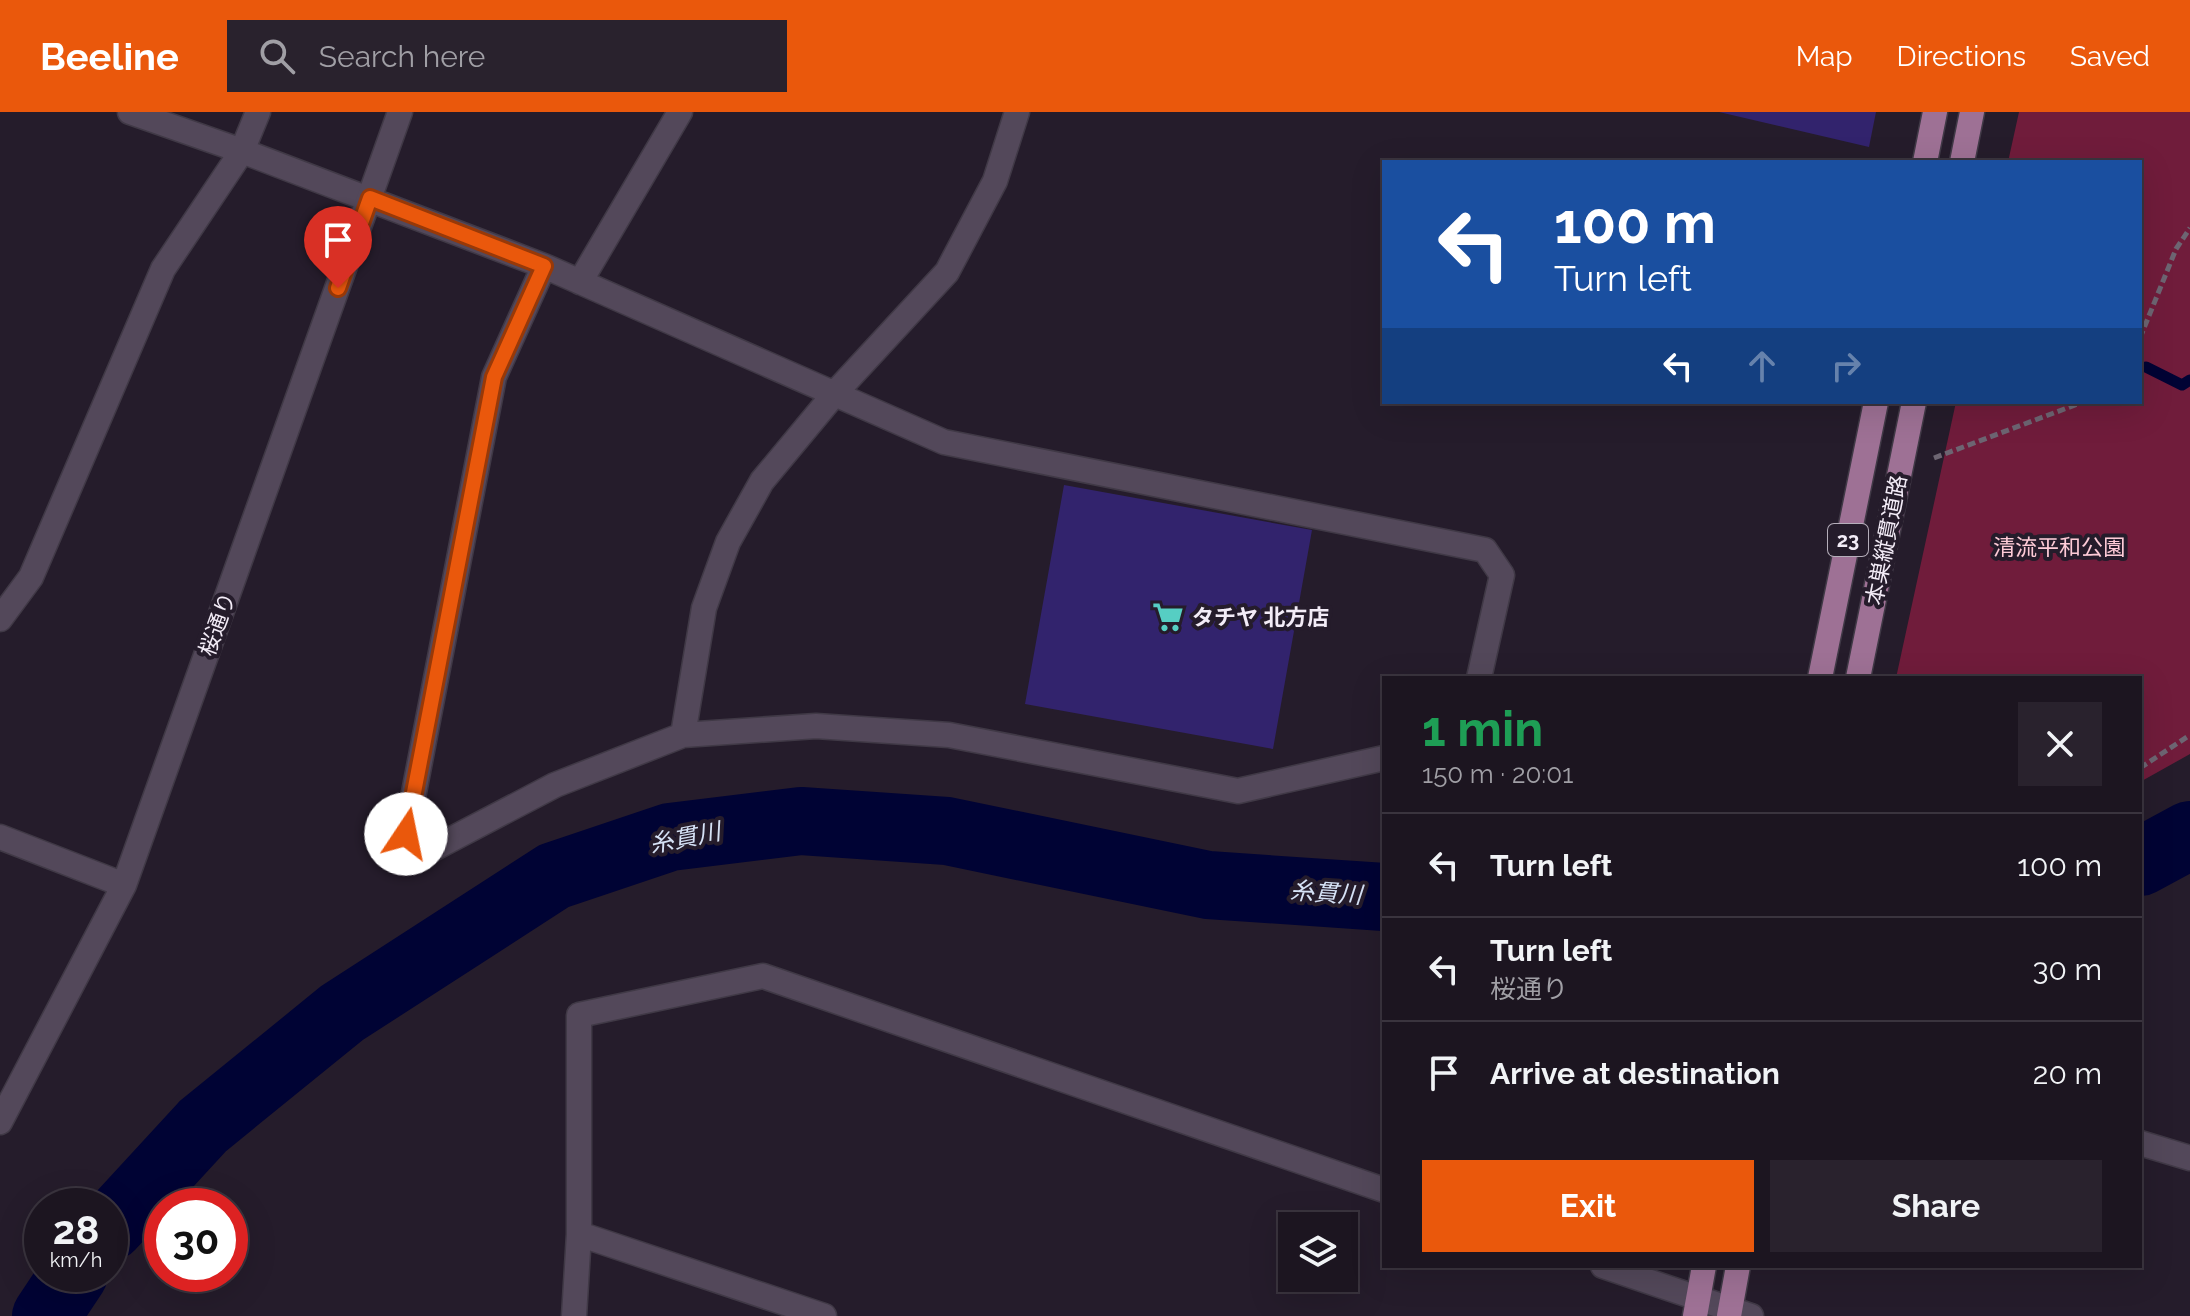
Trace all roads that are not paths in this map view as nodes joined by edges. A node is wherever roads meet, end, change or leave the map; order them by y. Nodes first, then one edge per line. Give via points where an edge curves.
1 (130, 112) edge
2 (258, 112) edge
3 (400, 112) edge
4 (680, 112) edge
5 (1017, 112) edge
6 (1935, 112) edge
7 (1972, 112) edge
8 (242, 151) junction
9 (1925, 160) edge
10 (1962, 160) edge
11 (370, 198) junction
12 (544, 266) junction
13 (580, 282) junction
14 (836, 392) junction
15 (1876, 404) edge
16 (1914, 404) edge
17 (0, 619) edge
18 (1479, 676) edge
19 (1820, 676) edge
20 (1858, 676) edge
21 (683, 735) junction
22 (1382, 758) edge
23 (0, 837) edge
24 (124, 885) junction
25 (0, 1122) edge
26 (2142, 1144) edge
27 (2190, 1158) edge
28 (1382, 1189) edge
29 (579, 1234) junction
30 (1607, 1268) edge
31 (1704, 1268) edge
32 (1738, 1268) edge
33 (1696, 1308) edge
34 (1736, 1314) edge
35 (574, 1316) edge
36 (824, 1316) edge

1 - 8 street
2 - 8 street
3 - 11 street, 桜通り
4 - 13 street
5 - 14 street via 995,181 947,272
6 - 9 main road
7 - 10 main road
8 - 11 street
8 - 17 street via 163,269 31,577
11 - 12 street
11 - 24 street, 桜通り
12 - 13 street
12 - 21 street via 494,377 406,834 429,851 555,785
13 - 14 street
14 - 18 street via 944,442 1485,550 1502,575
14 - 21 street via 762,481 728,542 704,608
15 - 19 main road, 本巣縦貫道路 / 23
16 - 20 main road, 本巣縦貫道路 / 23
21 - 22 street via 816,726 949,735 1238,791
23 - 24 street
24 - 25 street, 桜通り
26 - 27 street
28 - 29 street via 763,976 579,1015
29 - 35 street
29 - 36 street
30 - 33 street
31 - 33 main road
32 - 34 main road
33 - 34 street

